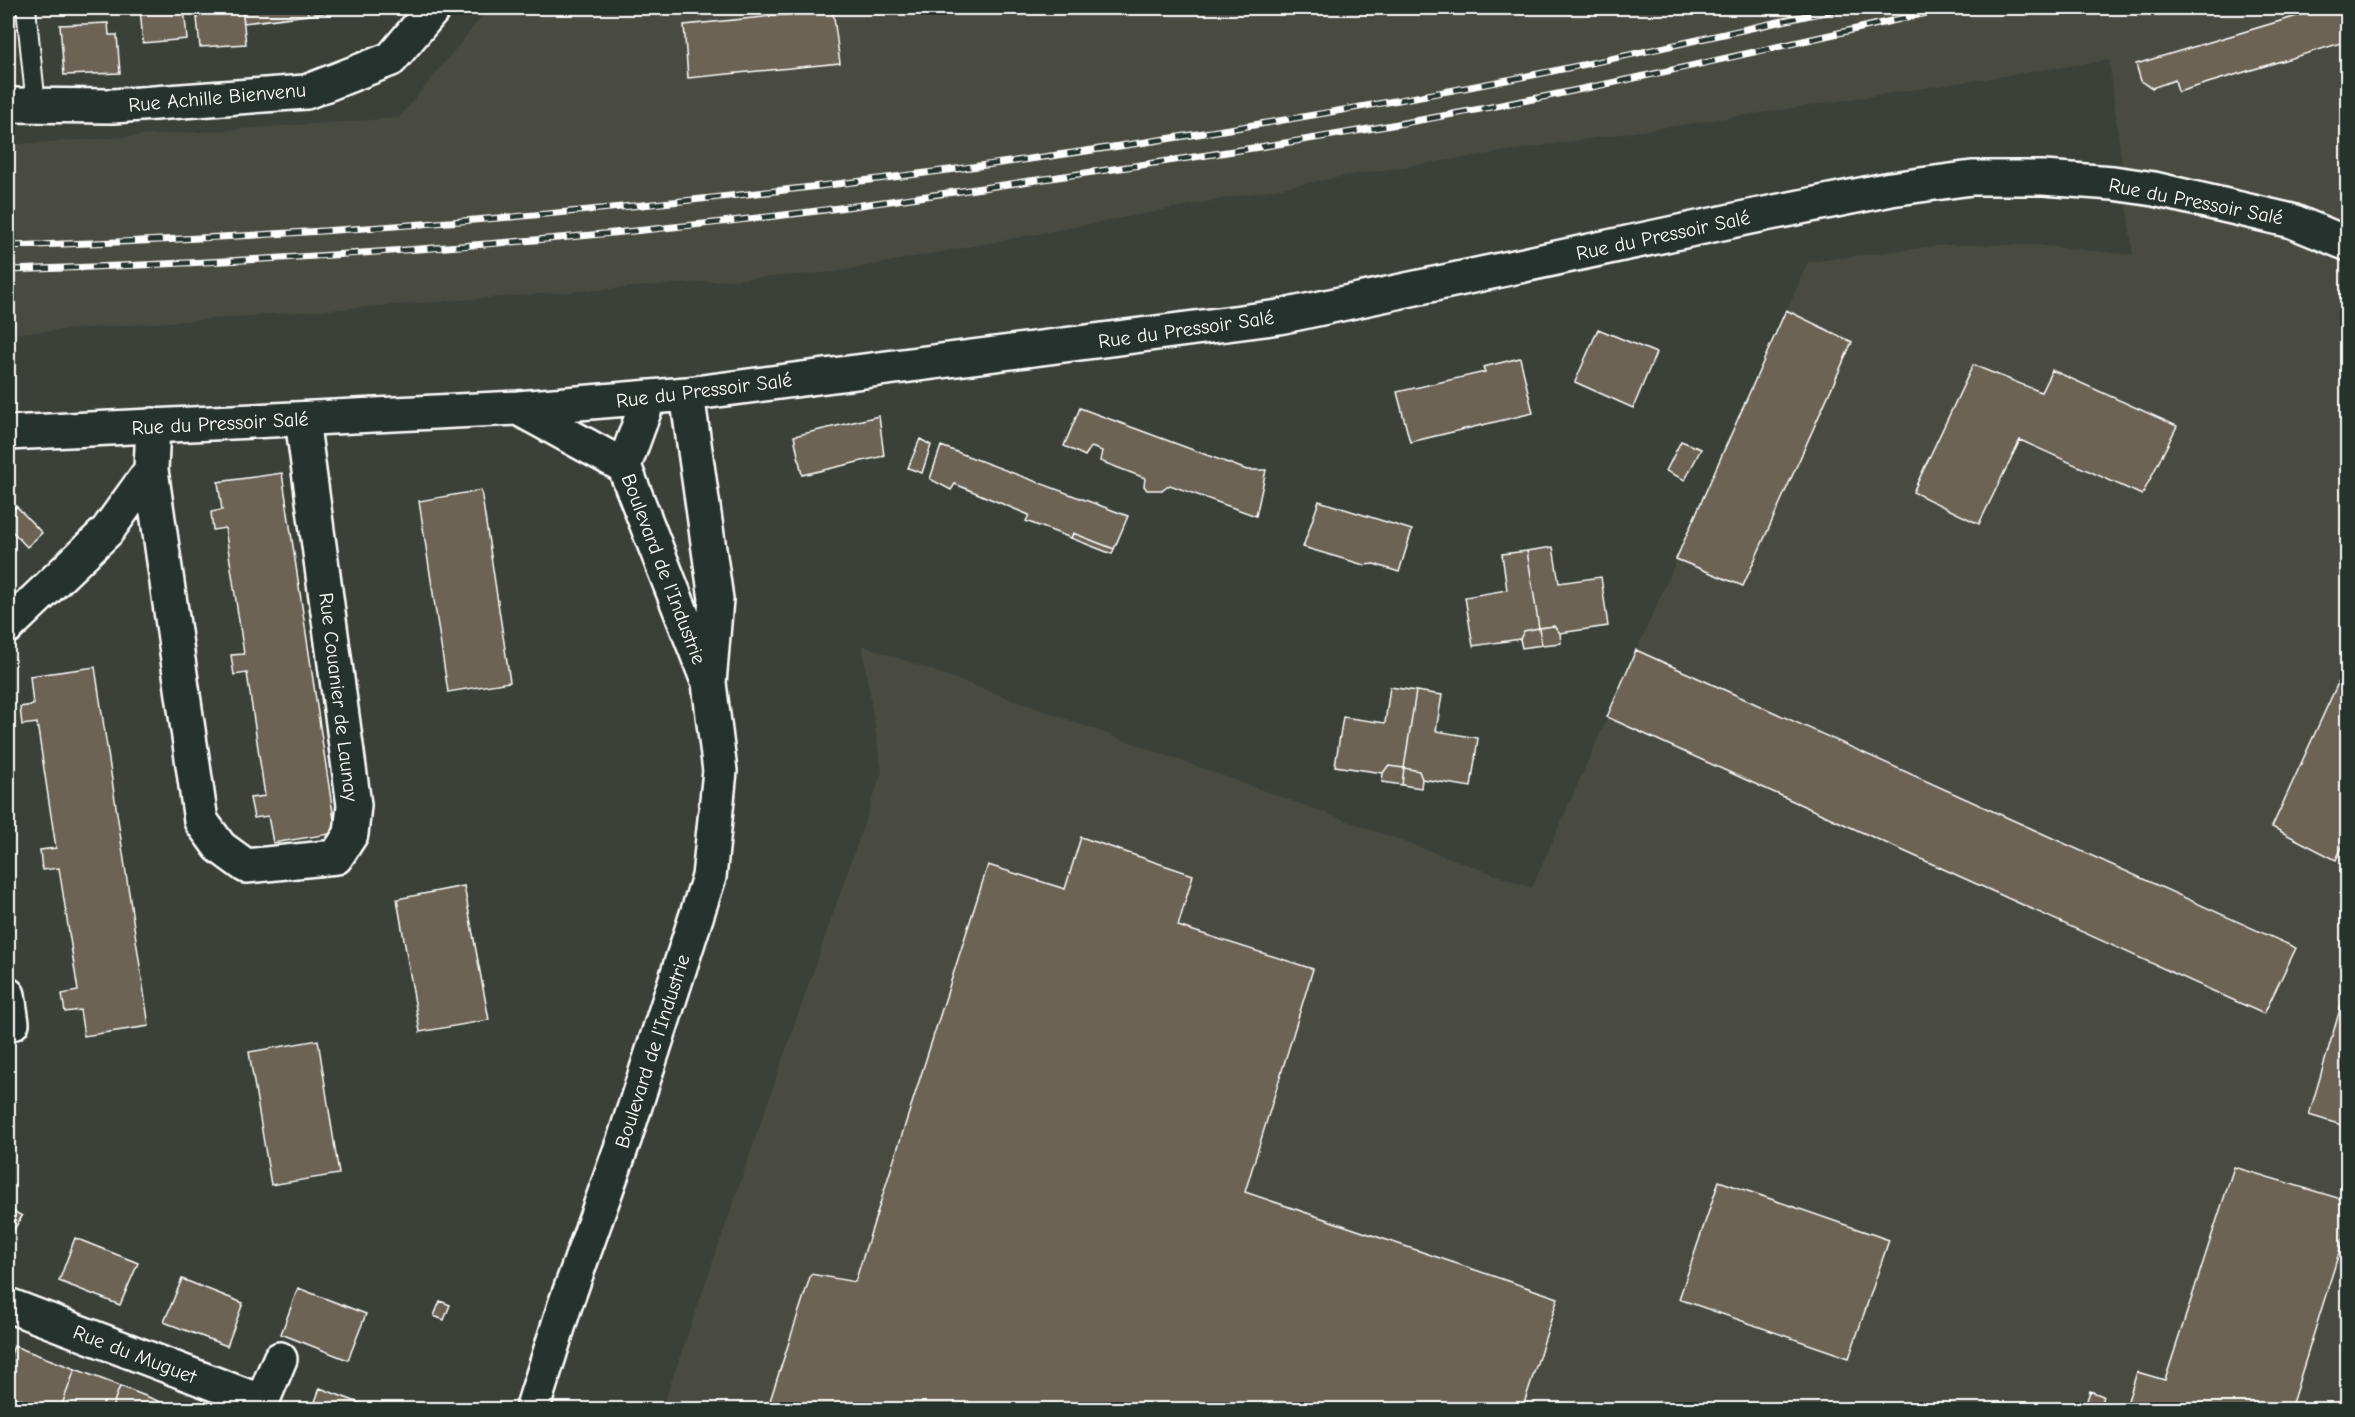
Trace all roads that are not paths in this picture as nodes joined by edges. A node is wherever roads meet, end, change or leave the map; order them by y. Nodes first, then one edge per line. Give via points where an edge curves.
1 (26, 8) edge
2 (434, 8) edge
3 (22, 106) edge
4 (2348, 244) edge
5 (687, 394) junction
6 (649, 398) junction
7 (518, 408) junction
8 (302, 419) junction
9 (153, 425) junction
10 (8, 433) edge
11 (624, 465) junction
12 (151, 470) junction
13 (8, 626) edge
14 (709, 683) junction
15 (8, 1305) edge
16 (280, 1359) dead end
17 (261, 1406) edge
18 (532, 1410) edge

1 - 3 lane
2 - 3 street, Rue Achille Bienvenu via 391,59 306,92 113,106
4 - 5 street, Rue du Pressoir Salé via 2292,221 2154,189 2043,178 1972,178 1891,189 1749,217 1279,317
5 - 6 street, Rue du Pressoir Salé
5 - 14 street, Boulevard de l'Industrie via 716,599
6 - 7 street, Rue du Pressoir Salé
6 - 11 street
7 - 8 street, Rue du Pressoir Salé
7 - 11 street, Boulevard de l'Industrie
8 - 9 street, Rue du Pressoir Salé
8 - 12 street, Rue Couanier de Launay via 354,805 351,834 336,857 246,866 220,847 201,821
9 - 10 street, Rue du Pressoir Salé
9 - 12 street
11 - 14 street, Boulevard de l'Industrie
12 - 13 street via 107,531
14 - 18 street, Boulevard de l'Industrie via 720,771 709,877
15 - 17 street, Rue du Muguet
16 - 17 street, Rue du Muguet

